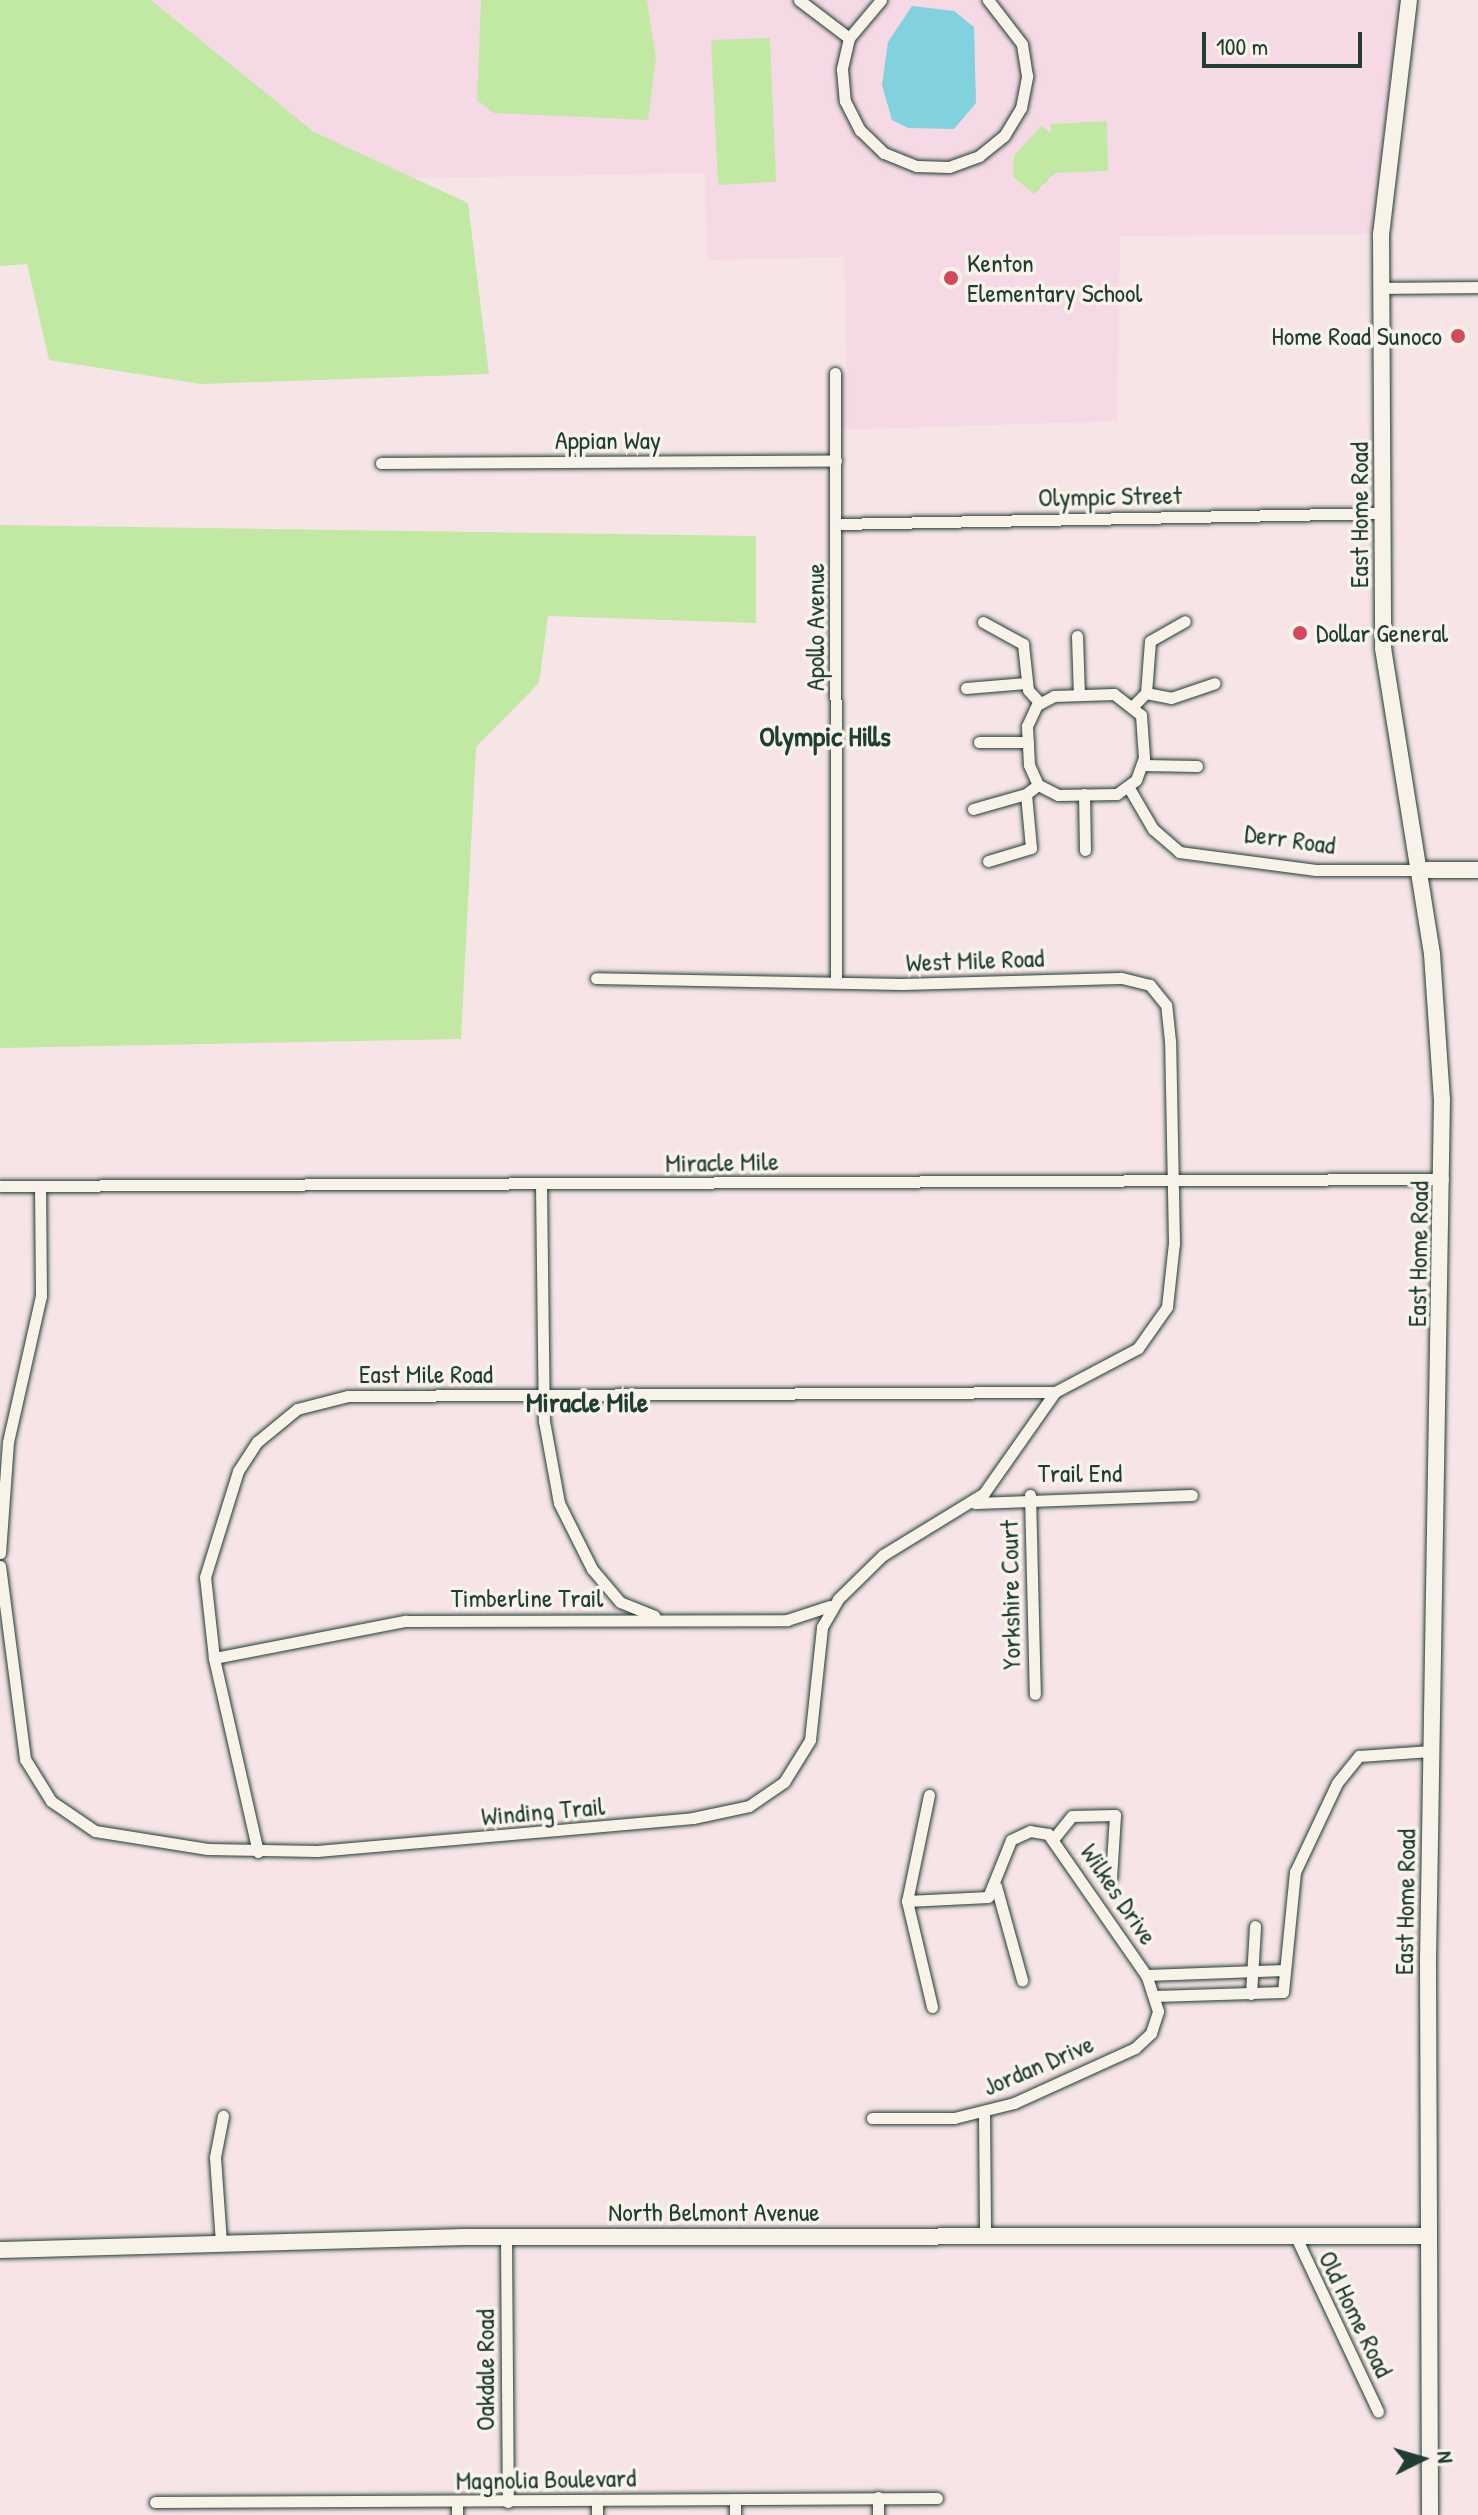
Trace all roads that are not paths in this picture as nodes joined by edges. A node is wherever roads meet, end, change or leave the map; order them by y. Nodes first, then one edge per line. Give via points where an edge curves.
1 (799, 0) edge
2 (881, 0) edge
3 (988, 0) edge
4 (1409, 0) edge
5 (849, 38) junction
6 (1478, 287) edge
7 (1381, 288) junction
8 (835, 373) dead end
9 (836, 461) junction
10 (381, 463) dead end
11 (1383, 513) junction
12 (837, 524) junction
13 (1185, 621) dead end
14 (983, 622) dead end
15 (1077, 636) dead end
16 (1026, 683) junction
17 (1215, 683) dead end
18 (966, 688) dead end
19 (1146, 693) junction
20 (1079, 695) junction
21 (1040, 703) junction
22 (1134, 705) junction
23 (979, 742) dead end
24 (1028, 742) junction
25 (1143, 765) junction
26 (1197, 766) dead end
27 (1038, 785) junction
28 (1129, 788) junction
29 (1026, 794) junction
30 (1084, 794) junction
31 (973, 809) dead end
32 (1085, 850) dead end
33 (988, 861) dead end
34 (1420, 870) junction
35 (1478, 870) edge
36 (596, 978) dead end
37 (836, 978) junction
38 (1443, 1179) junction
39 (541, 1183) junction
40 (1173, 1184) junction
41 (0, 1186) edge
42 (40, 1187) junction
43 (1055, 1392) junction
44 (544, 1396) junction
45 (1030, 1495) junction
46 (1192, 1495) dead end
47 (970, 1504) junction
48 (0, 1553) edge
49 (0, 1566) edge
50 (838, 1599) junction
51 (662, 1619) junction
52 (214, 1658) junction
53 (1035, 1694) dead end
54 (1431, 1751) junction
55 (929, 1795) dead end
56 (1054, 1838) junction
57 (258, 1852) junction
58 (1111, 1878) dead end
59 (996, 1886) junction
60 (907, 1901) junction
61 (1255, 1926) dead end
62 (1285, 1970) junction
63 (1252, 1971) junction
64 (1146, 1975) junction
65 (1022, 1980) dead end
66 (1251, 1994) junction
67 (1155, 1996) junction
68 (932, 2007) dead end
69 (984, 2113) junction
70 (223, 2116) dead end
71 (872, 2118) dead end
72 (985, 2234) junction
73 (1295, 2235) junction
74 (1428, 2236) junction
75 (506, 2237) junction
76 (221, 2243) junction
77 (0, 2250) edge
78 (1378, 2411) dead end
79 (878, 2497) junction
80 (937, 2498) dead end
81 (735, 2499) junction
82 (155, 2502) dead end
83 (508, 2502) junction
84 (597, 2502) junction
85 (319, 2509) edge
86 (457, 2509) edge
87 (597, 2515) edge
88 (735, 2515) edge
89 (878, 2515) edge
90 (1430, 2515) edge

1 - 5 street
2 - 5 street
3 - 5 street via 1022,44 1027,76 1021,108 996,143 949,167 906,162 860,130 843,80
4 - 7 street, East Home Road via 1383,206
6 - 7 street
7 - 11 street, East Home Road
8 - 9 street, Apollo Avenue
9 - 10 street, Appian Way
9 - 12 street, Apollo Avenue
11 - 12 street, Olympic Street
11 - 34 street, East Home Road via 1388,701
12 - 37 street, Apollo Avenue
13 - 19 street via 1150,641
14 - 16 street via 1023,644
15 - 20 street
16 - 18 street
16 - 21 street
17 - 19 street via 1171,698
19 - 22 street
20 - 21 street
20 - 22 street via 1114,694
21 - 24 street
22 - 25 street
23 - 24 street
24 - 27 street
25 - 26 street
25 - 28 street
27 - 29 street
27 - 30 street via 1058,795
28 - 30 street
28 - 34 street, Derr Road via 1153,829 1179,852 1316,870
29 - 31 street
29 - 33 street via 1031,848
30 - 32 street
34 - 35 street, Derr Road
34 - 38 street, East Home Road via 1438,1023
36 - 37 street, West Mile Road
37 - 40 street, West Mile Road via 902,984 1121,978 1150,985 1168,1016
38 - 40 street, Miracle Mile
38 - 54 street, East Home Road
39 - 40 street, Miracle Mile
39 - 42 street, Miracle Mile
39 - 44 street
40 - 43 street, East Mile Road via 1174,1273 1159,1324 1138,1348
41 - 42 street, Miracle Mile
42 - 48 street via 41,1300 8,1442
43 - 44 street, East Mile Road
43 - 47 street, Winding Trail via 1035,1411 993,1484
44 - 51 street via 550,1465 575,1541 620,1602
44 - 52 street, East Mile Road via 348,1396 282,1419 247,1456 216,1527 205,1577
45 - 46 street, Trail End
45 - 47 street, Trail End
45 - 53 street, Yorkshire Court
47 - 50 street, Winding Trail via 883,1555
49 - 57 street, Winding Trail via 21,1744 51,1801 111,1836
50 - 51 street, Timberline Trail via 807,1619
50 - 57 street, Winding Trail via 822,1627 804,1753 774,1792 749,1806 630,1825
51 - 52 street, Timberline Trail via 405,1621
52 - 57 street, East Mile Road
54 - 62 street via 1370,1753 1348,1766 1295,1872
54 - 74 street, East Home Road
55 - 60 street
56 - 58 street via 1072,1816 1115,1815
56 - 59 street via 1030,1831 1011,1840
56 - 64 street, Wilkes Drive
59 - 60 street via 982,1900
59 - 65 street
60 - 68 street
61 - 63 street
62 - 63 street
62 - 66 street via 1283,1992
63 - 64 street
63 - 66 street
64 - 67 street
66 - 67 street
67 - 69 street, Jordan Drive via 1155,2024 1144,2041
69 - 71 street, Jordan Drive
69 - 72 street
70 - 76 street via 215,2157
72 - 73 street, North Belmont Avenue
72 - 75 street, North Belmont Avenue
73 - 74 street, North Belmont Avenue
73 - 78 street, Old Home Road
74 - 90 street, East Home Road
75 - 76 street, North Belmont Avenue
75 - 83 street, Oakdale Road
76 - 77 street, North Belmont Avenue
79 - 80 street, Magnolia Boulevard
79 - 81 street, Magnolia Boulevard
79 - 89 street
81 - 84 street, Magnolia Boulevard
81 - 88 street
82 - 85 street, Magnolia Boulevard
83 - 84 street, Magnolia Boulevard
83 - 86 street, Magnolia Boulevard
84 - 87 street
85 - 86 street, Magnolia Boulevard

